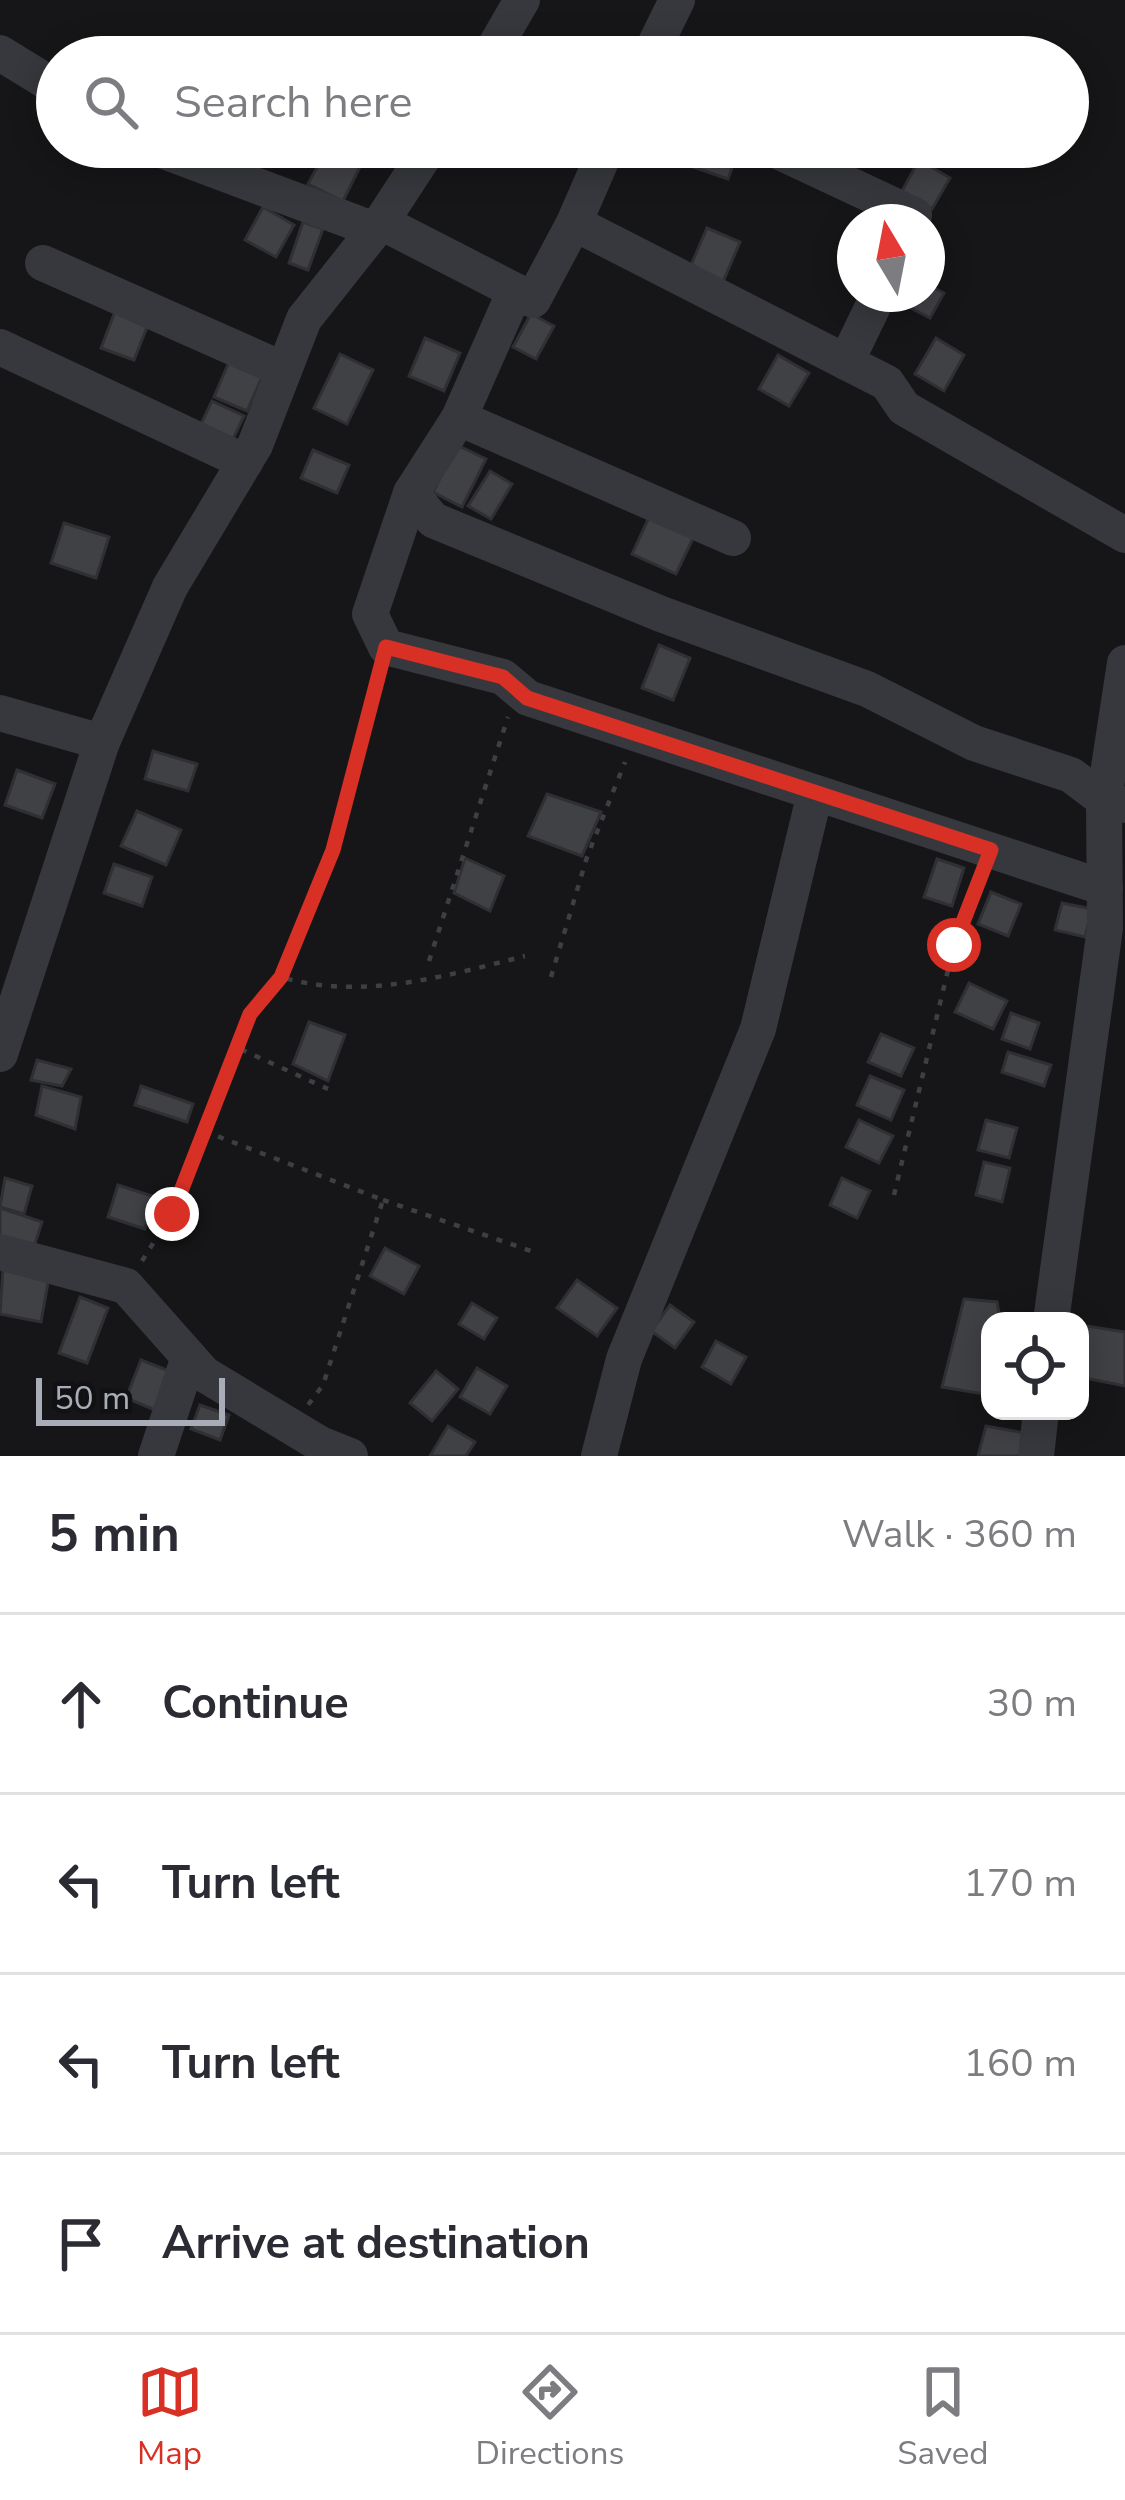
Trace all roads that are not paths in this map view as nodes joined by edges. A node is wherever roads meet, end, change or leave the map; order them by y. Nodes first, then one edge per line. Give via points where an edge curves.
1 (522, 0) edge
2 (677, 0) edge
3 (501, 36) edge
4 (659, 36) edge
5 (0, 52) edge
6 (36, 75) edge
7 (213, 168) edge
8 (416, 168) edge
9 (599, 168) edge
10 (814, 168) edge
11 (891, 204) edge
12 (574, 223) junction
13 (378, 226) junction
14 (44, 263) dead end
15 (515, 291) junction
16 (870, 312) edge
17 (0, 347) edge
18 (845, 362) junction
19 (284, 370) junction
20 (459, 418) junction
21 (245, 462) junction
22 (411, 493) junction
23 (1125, 535) edge
24 (733, 538) dead end
25 (1125, 663) edge
26 (0, 712) edge
27 (102, 742) junction
28 (814, 794) junction
29 (1114, 803) edge
30 (1105, 887) junction
31 (0, 1054) edge
32 (0, 1252) edge
33 (1052, 1312) edge
34 (189, 1357) junction
35 (1040, 1420) edge
36 (320, 1445) edge
37 (156, 1456) edge
38 (599, 1456) edge
39 (1036, 1456) edge

1 - 3 street
2 - 4 street
5 - 6 street
7 - 13 street
8 - 13 street
9 - 12 street
10 - 11 street
12 - 15 street via 533,300
12 - 18 street
13 - 15 street
13 - 19 street via 304,319
14 - 19 street
15 - 20 street
16 - 18 street
17 - 21 street
18 - 23 street via 887,383 904,408
19 - 21 street
20 - 22 street
20 - 24 street
21 - 27 street via 170,587
22 - 28 street via 370,614 386,647 503,677 527,698
22 - 29 street via 433,520 867,689 974,743 1071,775
25 - 29 street
26 - 27 street
27 - 31 street
28 - 30 street
28 - 38 street via 758,1029 624,1359
29 - 30 street
30 - 33 street via 1106,928
32 - 34 street via 126,1286
34 - 36 street
34 - 37 street
35 - 39 street

